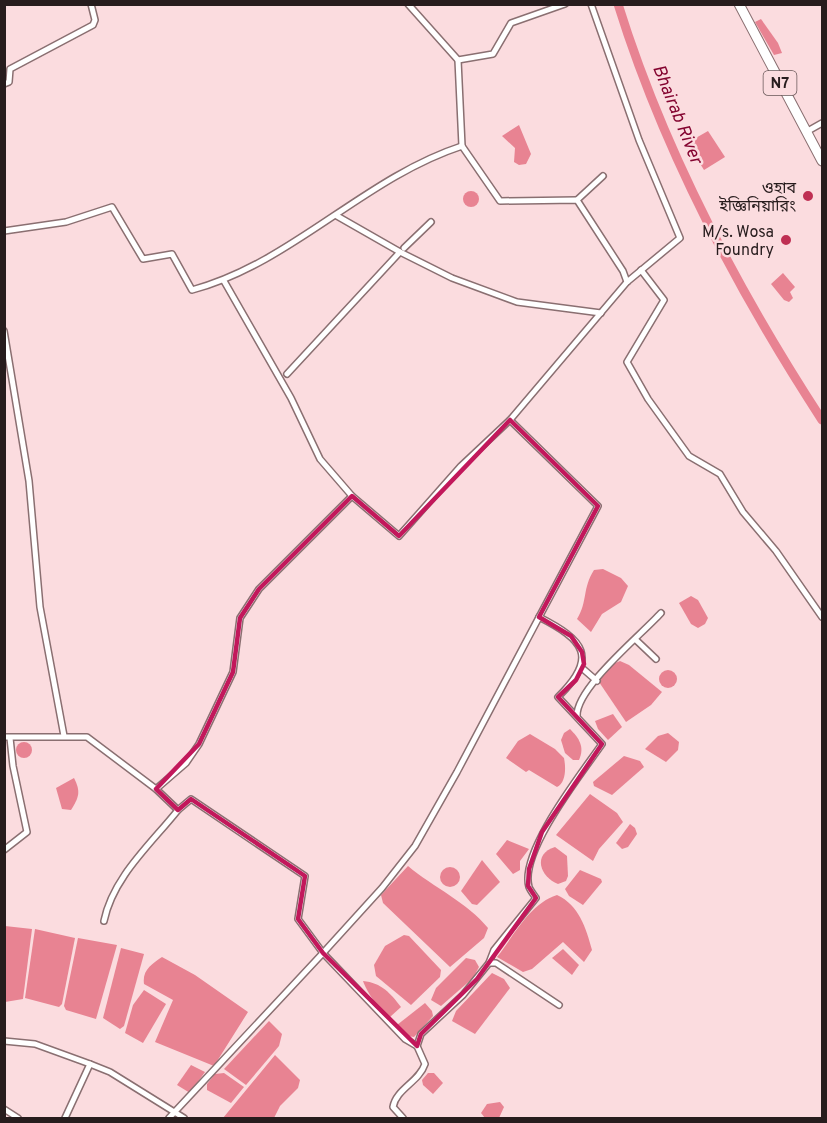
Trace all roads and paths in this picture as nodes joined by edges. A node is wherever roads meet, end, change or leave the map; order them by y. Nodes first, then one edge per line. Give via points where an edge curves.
1 (91, 4) edge
2 (408, 4) edge
3 (565, 4) edge
4 (591, 4) edge
5 (739, 4) edge
6 (458, 60) junction
7 (4, 84) edge
8 (822, 123) edge
9 (806, 132) junction
10 (462, 146) junction
11 (822, 161) edge
12 (603, 176) dead end
13 (577, 200) junction
14 (337, 216) junction
15 (431, 222) dead end
16 (4, 231) edge
17 (402, 250) junction
18 (641, 270) junction
19 (224, 281) junction
20 (627, 282) junction
21 (601, 313) junction
22 (4, 331) edge
23 (287, 374) dead end
24 (510, 420) junction
25 (352, 496) junction
26 (661, 614) dead end
27 (539, 617) junction
28 (822, 617) edge
29 (636, 640) junction
30 (656, 659) dead end
31 (582, 668) junction
32 (597, 681) junction
33 (577, 716) junction
34 (64, 736) junction
35 (7, 737) edge
36 (156, 789) junction
37 (178, 810) junction
38 (4, 850) edge
39 (104, 921) dead end
40 (323, 953) junction
41 (489, 963) junction
42 (559, 1005) dead end
43 (4, 1041) edge
44 (417, 1046) junction
45 (90, 1064) junction
46 (4, 1109) edge
47 (174, 1113) junction
48 (18, 1119) edge
49 (65, 1119) edge
50 (169, 1119) edge
51 (184, 1119) edge
52 (403, 1119) edge

1 - 7 street via 93,25 10,69 9,82
2 - 6 street
3 - 6 street via 512,23 493,54
4 - 18 street via 639,140 680,238
5 - 9 highway, N7
6 - 10 street
8 - 9 street
9 - 11 highway, N7
10 - 13 street via 500,201
10 - 14 street via 432,156 377,187
12 - 13 street
13 - 20 street
14 - 17 street
14 - 19 street
15 - 17 street
16 - 19 street via 66,222 112,207 143,259 172,254 192,290
17 - 21 street via 452,278 517,302
17 - 23 street
18 - 20 street
18 - 28 street via 664,300 627,362 689,456 720,474 743,512
19 - 25 street via 291,398 320,459
20 - 21 street
21 - 24 street
22 - 34 street via 29,481 40,607
24 - 25 street via 461,466 399,536
24 - 27 street via 598,506
25 - 36 street via 259,589 240,618 233,672 199,744 186,763
26 - 29 street
27 - 31 street via 571,636 582,652
27 - 40 street via 415,846
29 - 30 street
29 - 32 street via 605,665
31 - 32 street
31 - 33 street via 576,680 558,697
32 - 33 street via 577,706
33 - 41 street via 602,744 542,832 528,886 536,898 494,950
34 - 35 street
34 - 36 street via 87,737
35 - 38 street via 27,832
36 - 37 street
37 - 39 street via 121,880 108,901
37 - 40 street via 192,799 305,876 298,919
40 - 44 street via 405,1039
40 - 47 street
41 - 42 street via 496,963
41 - 44 street via 421,1034
43 - 45 street via 35,1044
44 - 52 street via 425,1064 422,1072 394,1099 393,1107
45 - 47 street via 110,1072
45 - 49 street
46 - 48 street
47 - 50 street
47 - 51 street

